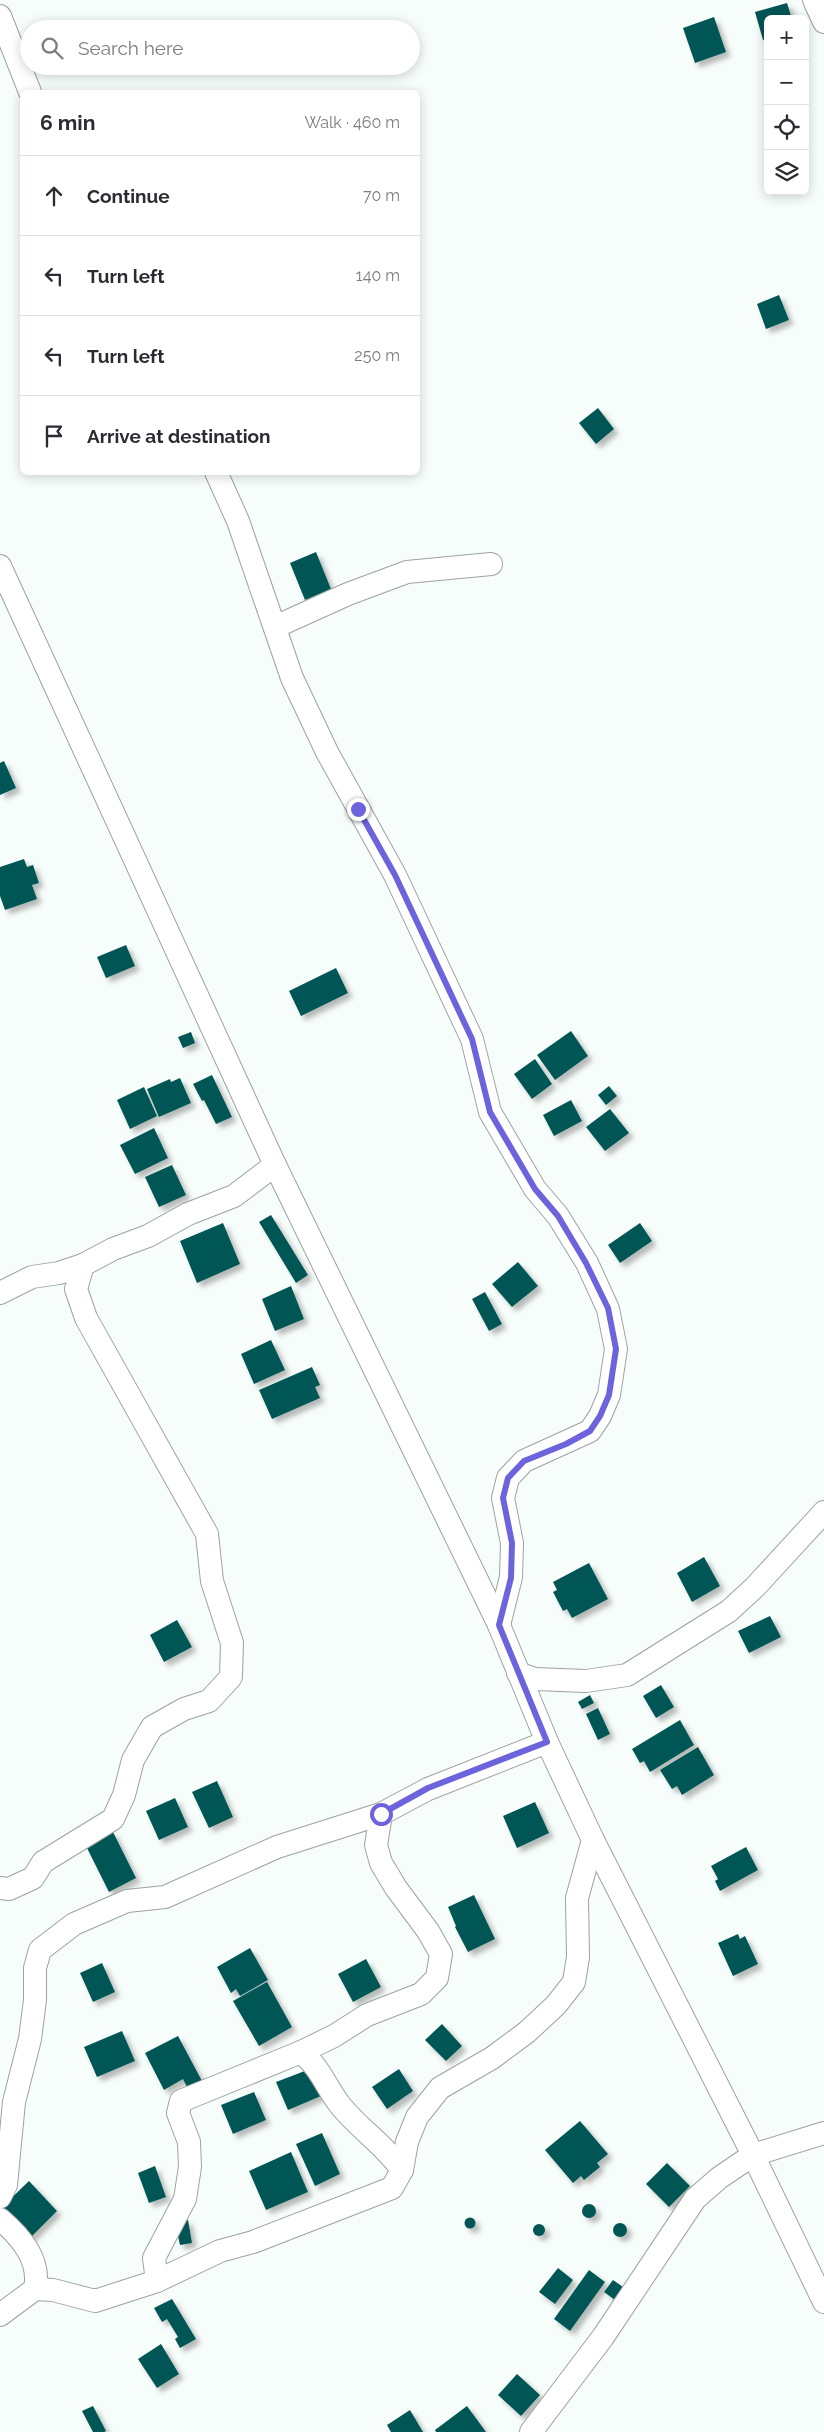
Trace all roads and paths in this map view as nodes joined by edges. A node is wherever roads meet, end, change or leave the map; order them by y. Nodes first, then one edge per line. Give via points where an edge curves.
1 (814, 0) edge
2 (0, 16) edge
3 (824, 22) edge
4 (20, 67) edge
5 (23, 75) edge
6 (29, 90) edge
7 (217, 475) edge
8 (491, 564) dead end
9 (0, 566) edge
10 (274, 628) junction
11 (275, 1165) junction
12 (83, 1264) junction
13 (0, 1293) edge
14 (824, 1512) edge
15 (499, 1625) junction
16 (518, 1673) junction
17 (547, 1742) junction
18 (381, 1814) junction
19 (593, 1840) junction
20 (0, 1888) edge
21 (301, 2052) junction
22 (824, 2133) edge
23 (753, 2156) junction
24 (402, 2170) junction
25 (0, 2197) edge
26 (0, 2219) edge
27 (157, 2281) junction
28 (35, 2289) junction
29 (824, 2302) edge
30 (0, 2315) edge
31 (531, 2432) edge

1 - 3 street
2 - 4 street
5 - 6 street
7 - 10 street via 238,522
8 - 10 street via 407,572 348,594
9 - 11 street
10 - 15 street via 292,678 395,875 472,1039 490,1112 535,1189 558,1216 582,1255 608,1308 616,1349 609,1395 600,1416 590,1431 524,1461 508,1478 503,1498 512,1543 511,1578
11 - 12 street via 234,1196
11 - 15 street
12 - 13 street via 60,1273 32,1277
12 - 20 street via 76,1289 86,1318 207,1534 212,1581 232,1643 231,1677 209,1701 184,1708 152,1727 133,1760 124,1795 113,1819 43,1862 33,1878 9,1889
14 - 16 street via 729,1612 627,1674 586,1681 535,1679
15 - 16 street
16 - 17 street
17 - 18 street via 428,1788
17 - 19 street
18 - 21 street via 376,1845 381,1863 441,1954 437,1978 421,1994 367,2015
18 - 25 street via 277,1847 165,1897 127,1901 74,1924 40,1950 35,1968 30,2039 14,2102 6,2185
19 - 23 street
19 - 24 street via 577,1898 578,1957 574,1982 556,2005 527,2032 492,2058 440,2088 418,2117 407,2142
21 - 24 street via 312,2061 339,2104 392,2155
21 - 27 street via 181,2100 178,2113 189,2142 190,2167 185,2199 154,2258
22 - 23 street
23 - 29 street
23 - 31 street via 719,2178 695,2199 603,2337
24 - 27 street via 392,2188 254,2242 220,2251
26 - 28 street via 26,2246 38,2275
27 - 28 street via 95,2301 53,2290
28 - 30 street

